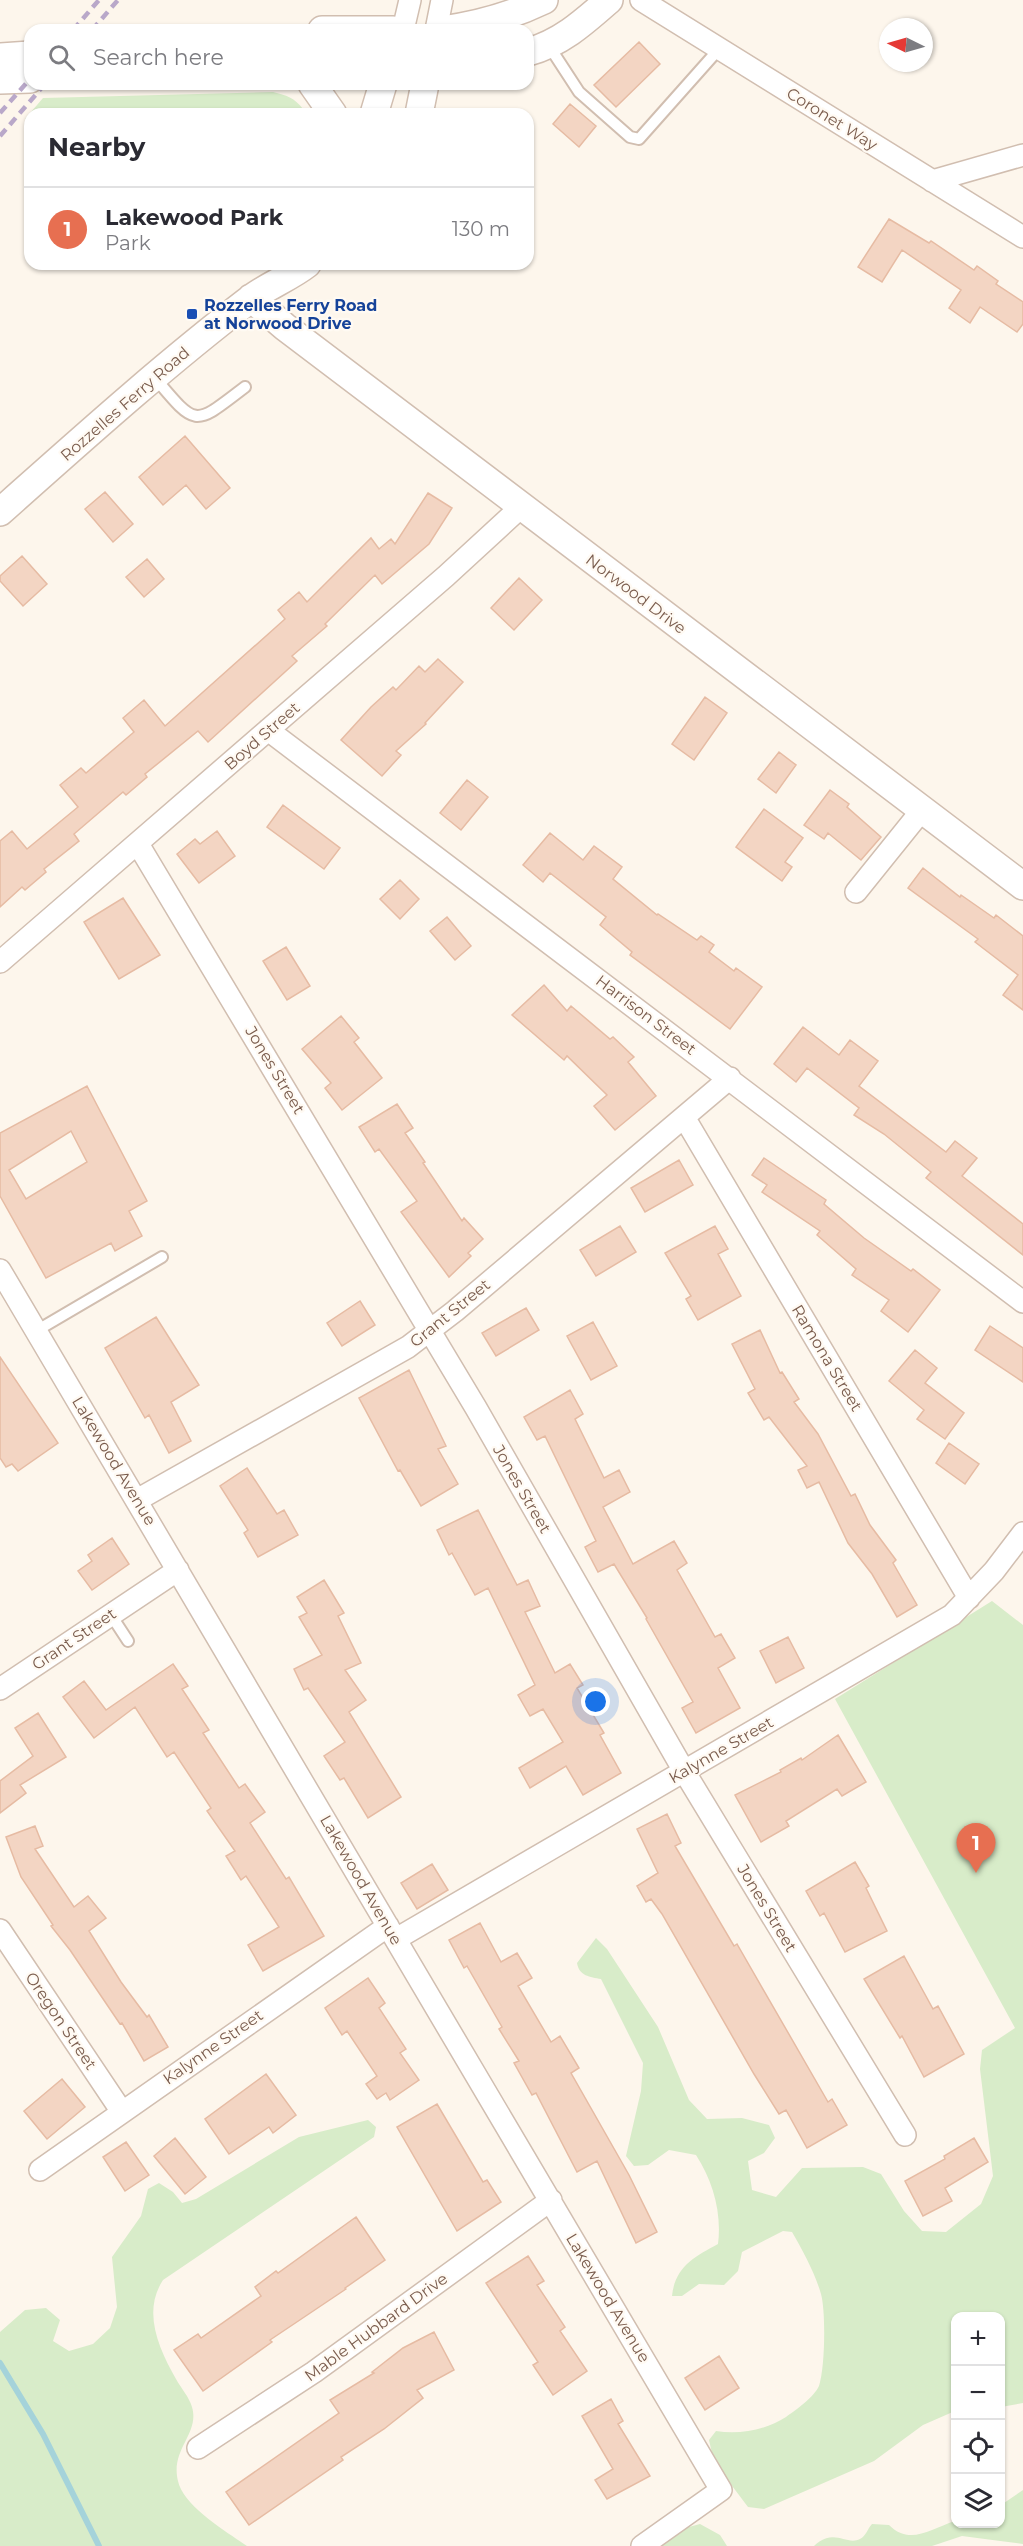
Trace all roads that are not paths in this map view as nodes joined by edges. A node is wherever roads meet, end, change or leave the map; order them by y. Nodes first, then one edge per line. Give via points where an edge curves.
1 (410, 0) edge
2 (442, 0) edge
3 (544, 0) edge
4 (609, 0) edge
5 (641, 0) edge
6 (404, 24) edge
7 (437, 24) edge
8 (480, 24) edge
9 (538, 49) edge
10 (719, 49) junction
11 (24, 55) edge
12 (0, 57) edge
13 (24, 79) edge
14 (0, 80) edge
15 (316, 90) edge
16 (381, 90) edge
17 (424, 90) edge
18 (329, 108) edge
19 (376, 108) edge
20 (420, 108) edge
21 (1023, 155) edge
22 (932, 181) junction
23 (1023, 237) edge
24 (269, 270) edge
25 (300, 270) edge
26 (251, 298) junction
27 (155, 378) junction
28 (245, 387) dead end
29 (521, 507) junction
30 (0, 512) edge
31 (268, 730) junction
32 (922, 810) junction
33 (138, 844) junction
34 (1023, 886) edge
35 (856, 892) dead end
36 (0, 962) edge
37 (730, 1078) junction
38 (684, 1117) junction
39 (162, 1257) dead end
40 (0, 1270) edge
41 (1023, 1302) edge
42 (36, 1331) junction
43 (430, 1331) junction
44 (137, 1500) junction
45 (1023, 1533) edge
46 (178, 1570) junction
47 (969, 1598) junction
48 (111, 1615) junction
49 (128, 1641) dead end
50 (0, 1689) edge
51 (684, 1771) junction
52 (0, 1930) edge
53 (392, 1932) junction
54 (122, 2112) junction
55 (904, 2134) dead end
56 (39, 2170) dead end
57 (550, 2200) junction
58 (198, 2448) dead end
59 (642, 2546) edge

1 - 6 street
2 - 7 street
3 - 8 street
4 - 9 street via 583,23
5 - 10 street, Coronet Way
9 - 10 lane via 579,92 630,137 639,139
10 - 22 street, Coronet Way
11 - 12 street
13 - 14 street
15 - 18 street
16 - 19 street
17 - 20 street
21 - 22 street
22 - 23 street, Coronet Way
24 - 26 street
25 - 26 street
26 - 27 street, Rozzelles Ferry Road
26 - 29 street, Norwood Drive
27 - 28 lane via 183,411 196,417 208,416
27 - 30 street, Rozzelles Ferry Road
29 - 31 street, Boyd Street
29 - 32 street, Norwood Drive
31 - 33 street, Boyd Street
31 - 37 street, Harrison Street
32 - 34 street, Norwood Drive
32 - 35 street
33 - 36 street, Boyd Street
33 - 43 street, Jones Street
37 - 38 street, Grant Street
37 - 41 street, Harrison Street
38 - 43 street, Grant Street
38 - 47 street, Ramona Street
39 - 42 lane
40 - 42 street, Lakewood Avenue
42 - 44 street, Lakewood Avenue
43 - 44 street, Grant Street
43 - 51 street, Jones Street
44 - 46 street, Lakewood Avenue
45 - 47 street, Kalynne Street
46 - 48 street, Grant Street
46 - 53 street, Lakewood Avenue
47 - 51 street, Kalynne Street via 952,1615
48 - 49 lane
48 - 50 street, Grant Street
51 - 53 street, Kalynne Street
51 - 55 street, Jones Street
52 - 54 street, Oregon Street
53 - 54 street, Kalynne Street
53 - 57 street, Lakewood Avenue
54 - 56 street, Kalynne Street
57 - 58 street, Mable Hubbard Drive via 314,2372
57 - 59 street, Lakewood Avenue via 721,2490

